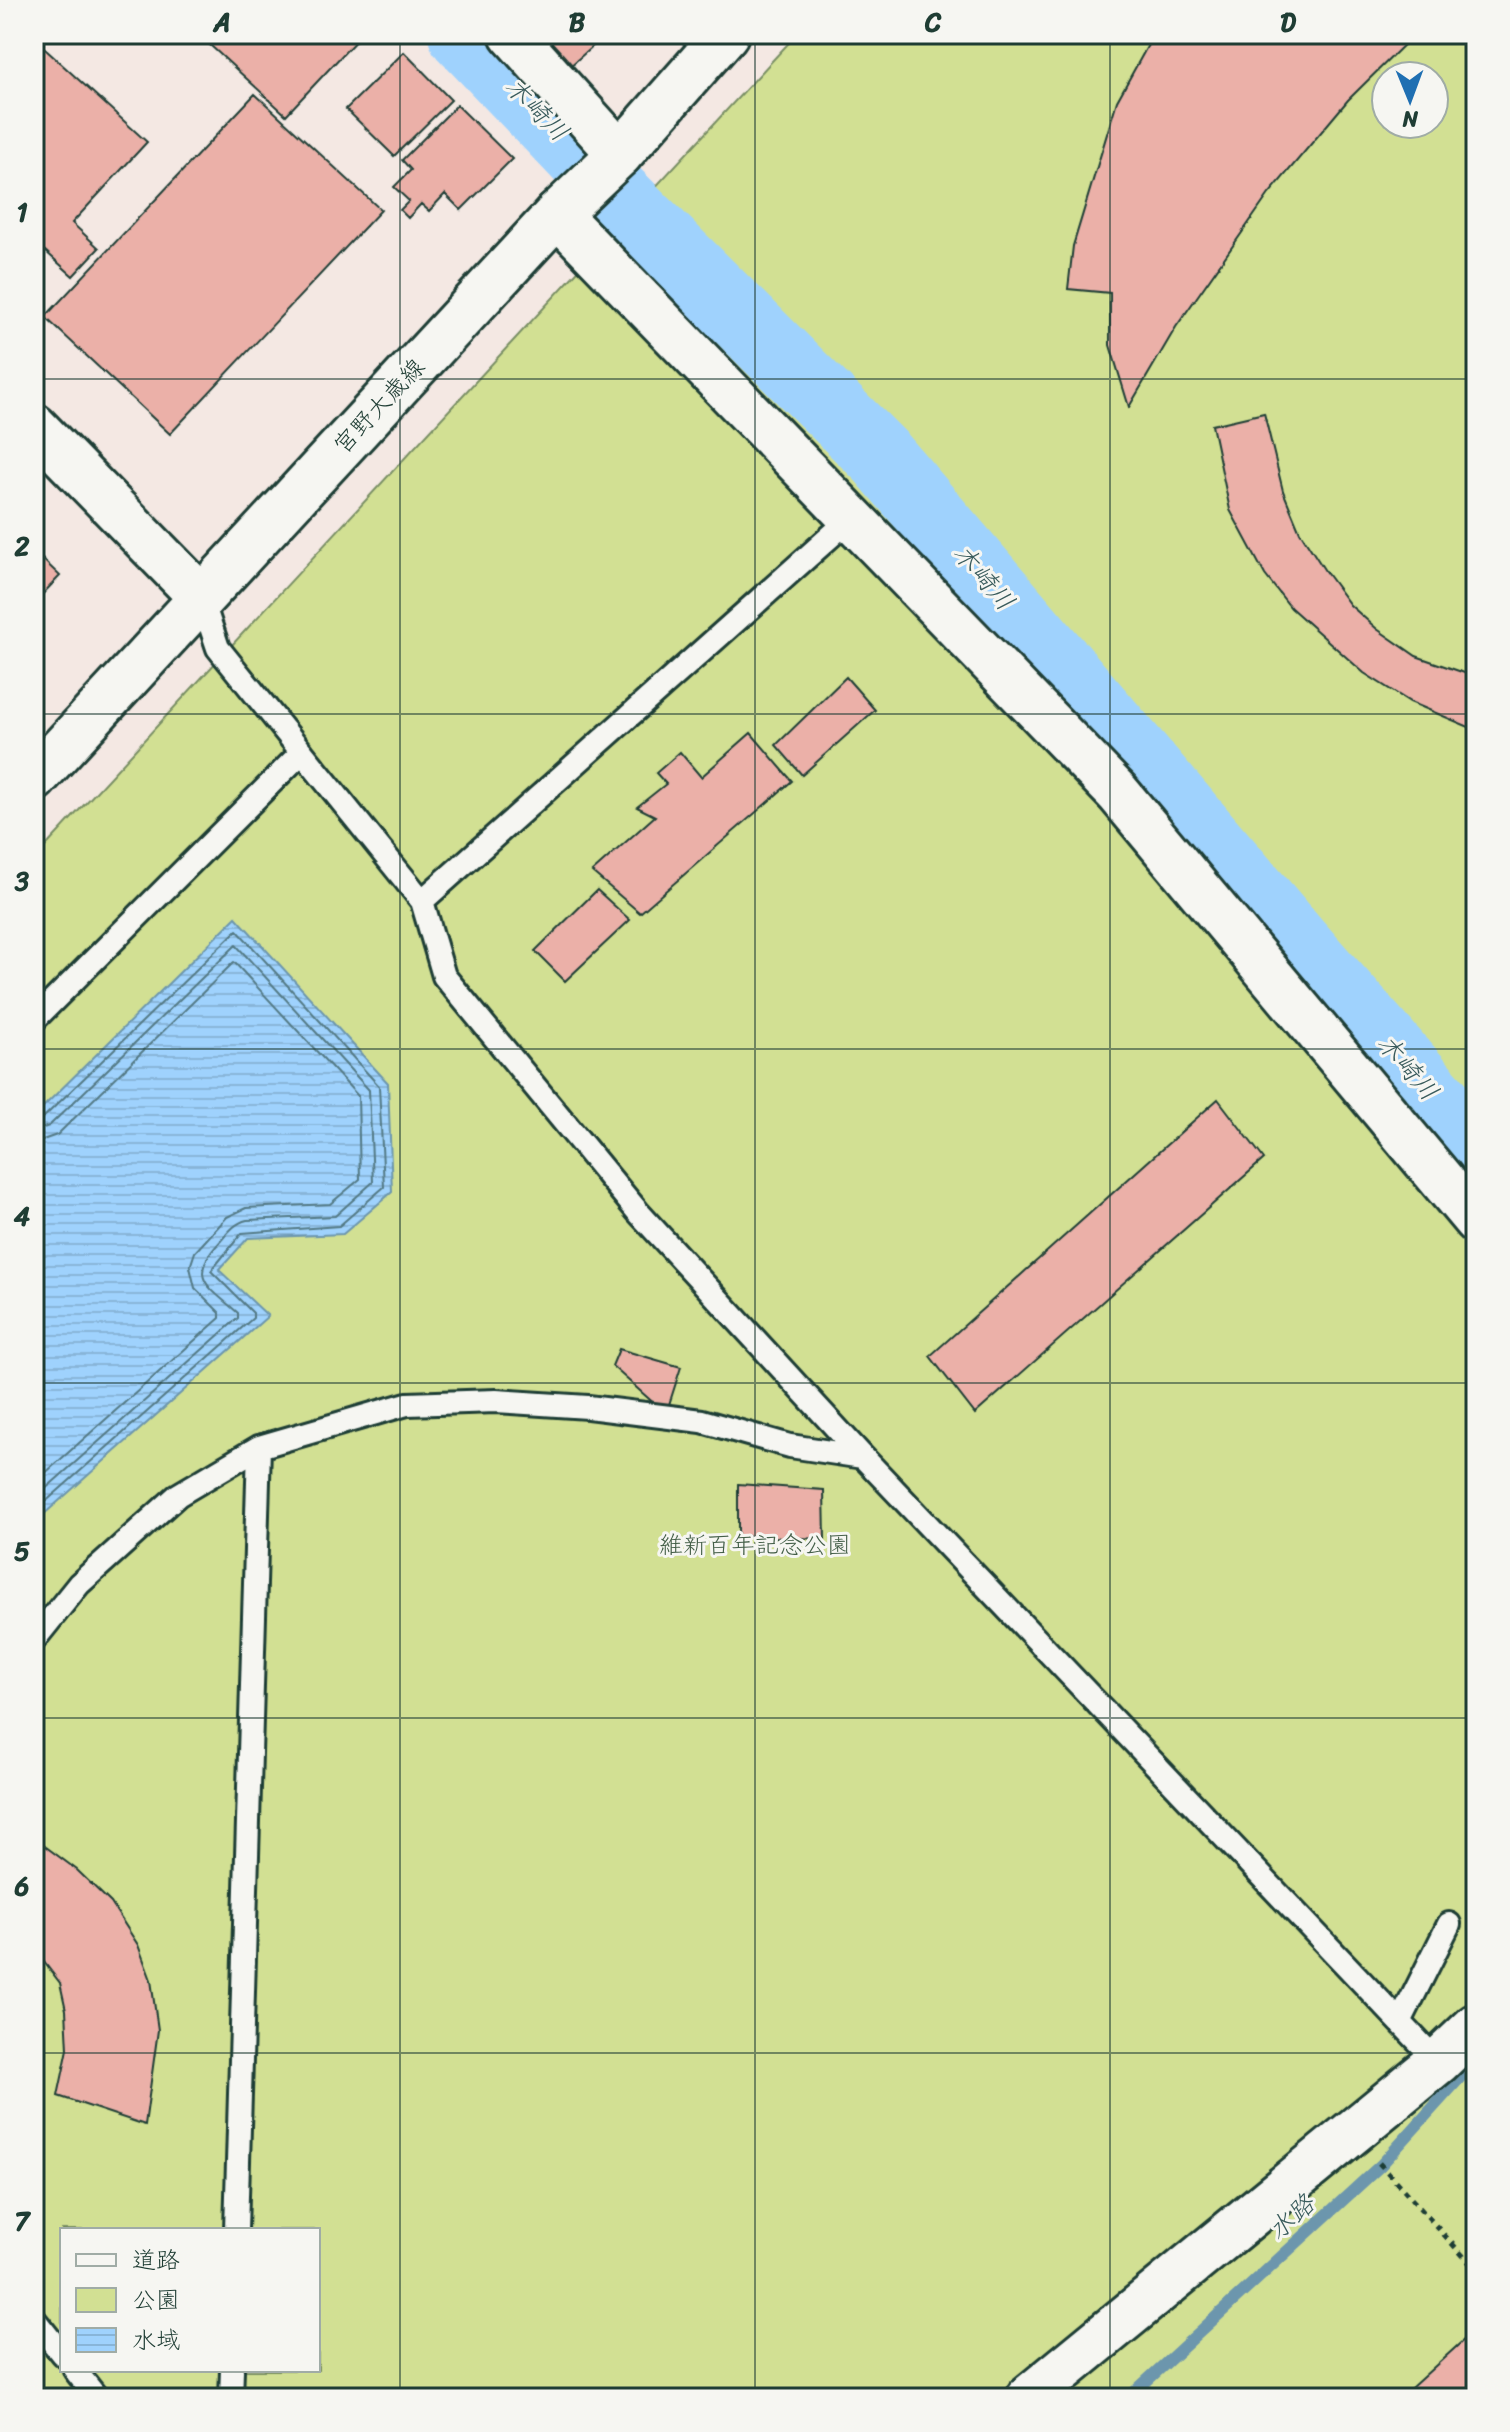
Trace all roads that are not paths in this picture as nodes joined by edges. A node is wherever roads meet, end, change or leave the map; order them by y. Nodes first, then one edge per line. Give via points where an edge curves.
1 (512, 34) edge
2 (726, 34) edge
3 (620, 154) junction
4 (557, 214) junction
5 (34, 426) edge
6 (851, 518) junction
7 (201, 597) junction
8 (302, 752) junction
9 (34, 779) edge
10 (422, 901) junction
11 (34, 1020) edge
12 (1476, 1221) edge
13 (259, 1447) junction
14 (863, 1457) junction
15 (34, 1640) edge
16 (1449, 1924) dead end
17 (1400, 2022) junction
18 (1476, 2026) edge
19 (1438, 2062) junction
20 (236, 2228) edge
21 (34, 2319) edge
22 (60, 2352) edge
23 (77, 2372) edge
24 (232, 2372) edge
25 (97, 2398) edge
26 (231, 2398) edge
27 (1028, 2398) edge

1 - 3 street
2 - 3 street, 宮野大歳線
3 - 4 street, 宮野大歳線
4 - 6 street
4 - 7 street, 宮野大歳線
5 - 7 street
6 - 10 lane
6 - 12 street via 1118,793
7 - 8 lane via 218,648
7 - 9 street, 宮野大歳線
8 - 10 lane
8 - 11 lane
10 - 14 lane via 444,976 638,1212
13 - 14 lane via 407,1404 496,1401 702,1421 790,1446
13 - 15 lane via 178,1495 79,1584
13 - 20 lane
14 - 17 lane
16 - 17 lane
17 - 19 lane
18 - 19 street
19 - 27 street
21 - 22 lane
23 - 25 lane
24 - 26 lane

